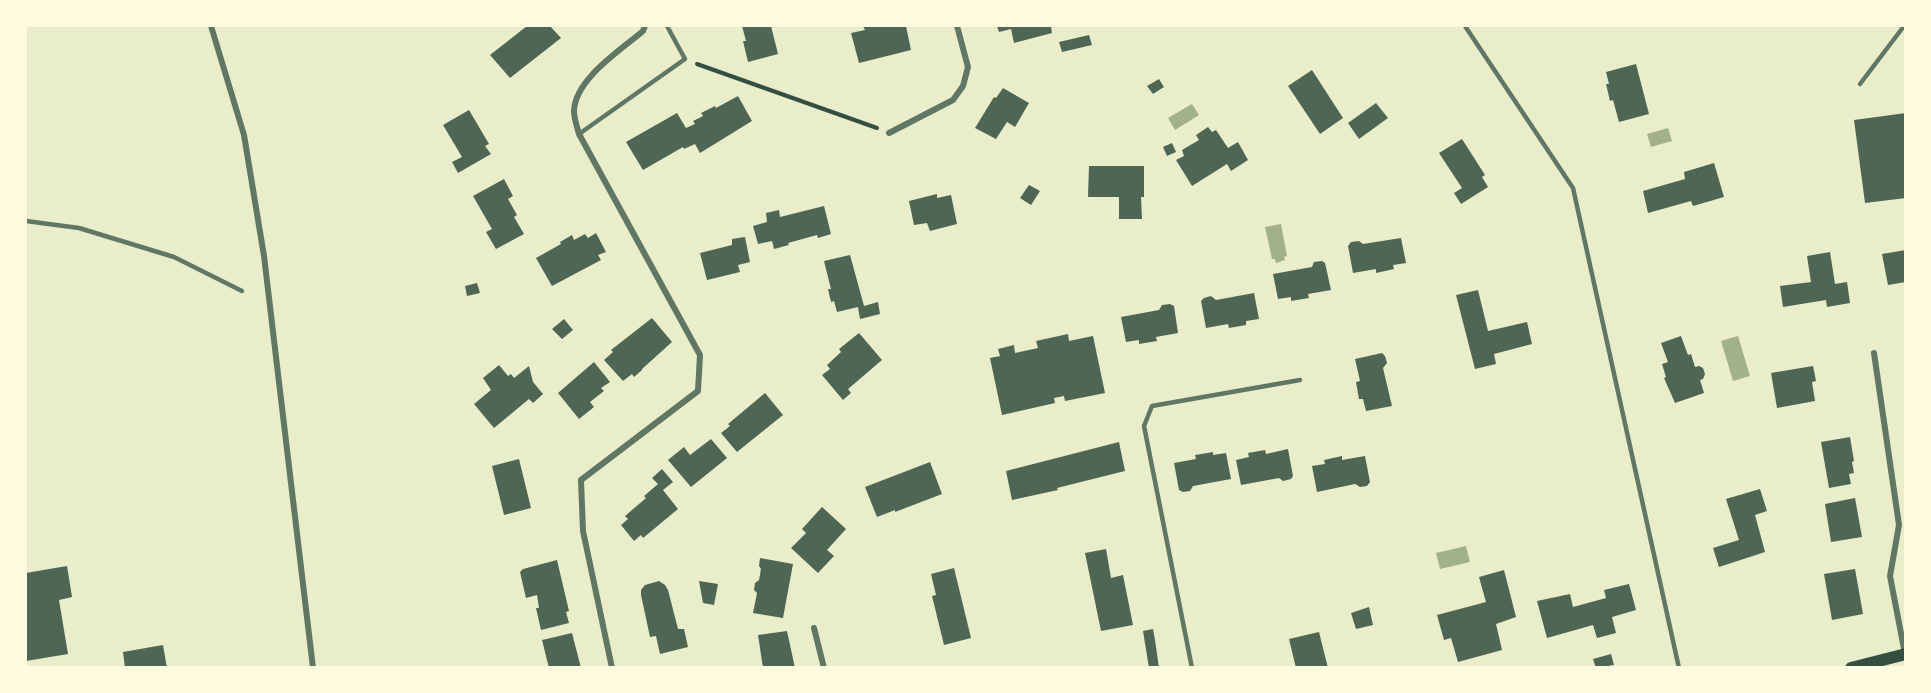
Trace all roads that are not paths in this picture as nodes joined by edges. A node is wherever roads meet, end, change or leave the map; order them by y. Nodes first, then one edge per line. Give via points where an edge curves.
1 (211, 26) edge
2 (645, 26) edge
3 (667, 26) edge
4 (957, 26) edge
5 (1465, 26) edge
6 (1904, 26) edge
7 (1860, 84) dead end
8 (889, 133) road end
9 (579, 134) junction
10 (26, 221) edge
11 (242, 291) dead end
12 (1874, 353) dead end
13 (1300, 380) dead end
14 (814, 628) dead end
15 (1905, 654) edge
16 (314, 668) edge
17 (612, 668) edge
18 (824, 668) edge
19 (1192, 668) edge
20 (1679, 668) edge
21 (1851, 668) edge

1 - 16 street via 244,135 264,256
2 - 9 street via 579,91 574,111
3 - 9 lane via 685,59
4 - 8 street via 968,68 963,86 953,100
5 - 20 lane via 1573,188
6 - 7 lane
9 - 17 street via 700,355 698,391 581,480 583,531
10 - 11 lane via 79,228 174,257
12 - 15 street via 1899,525 1890,576
13 - 19 lane via 1152,406 1144,426
14 - 18 street
15 - 21 main road

